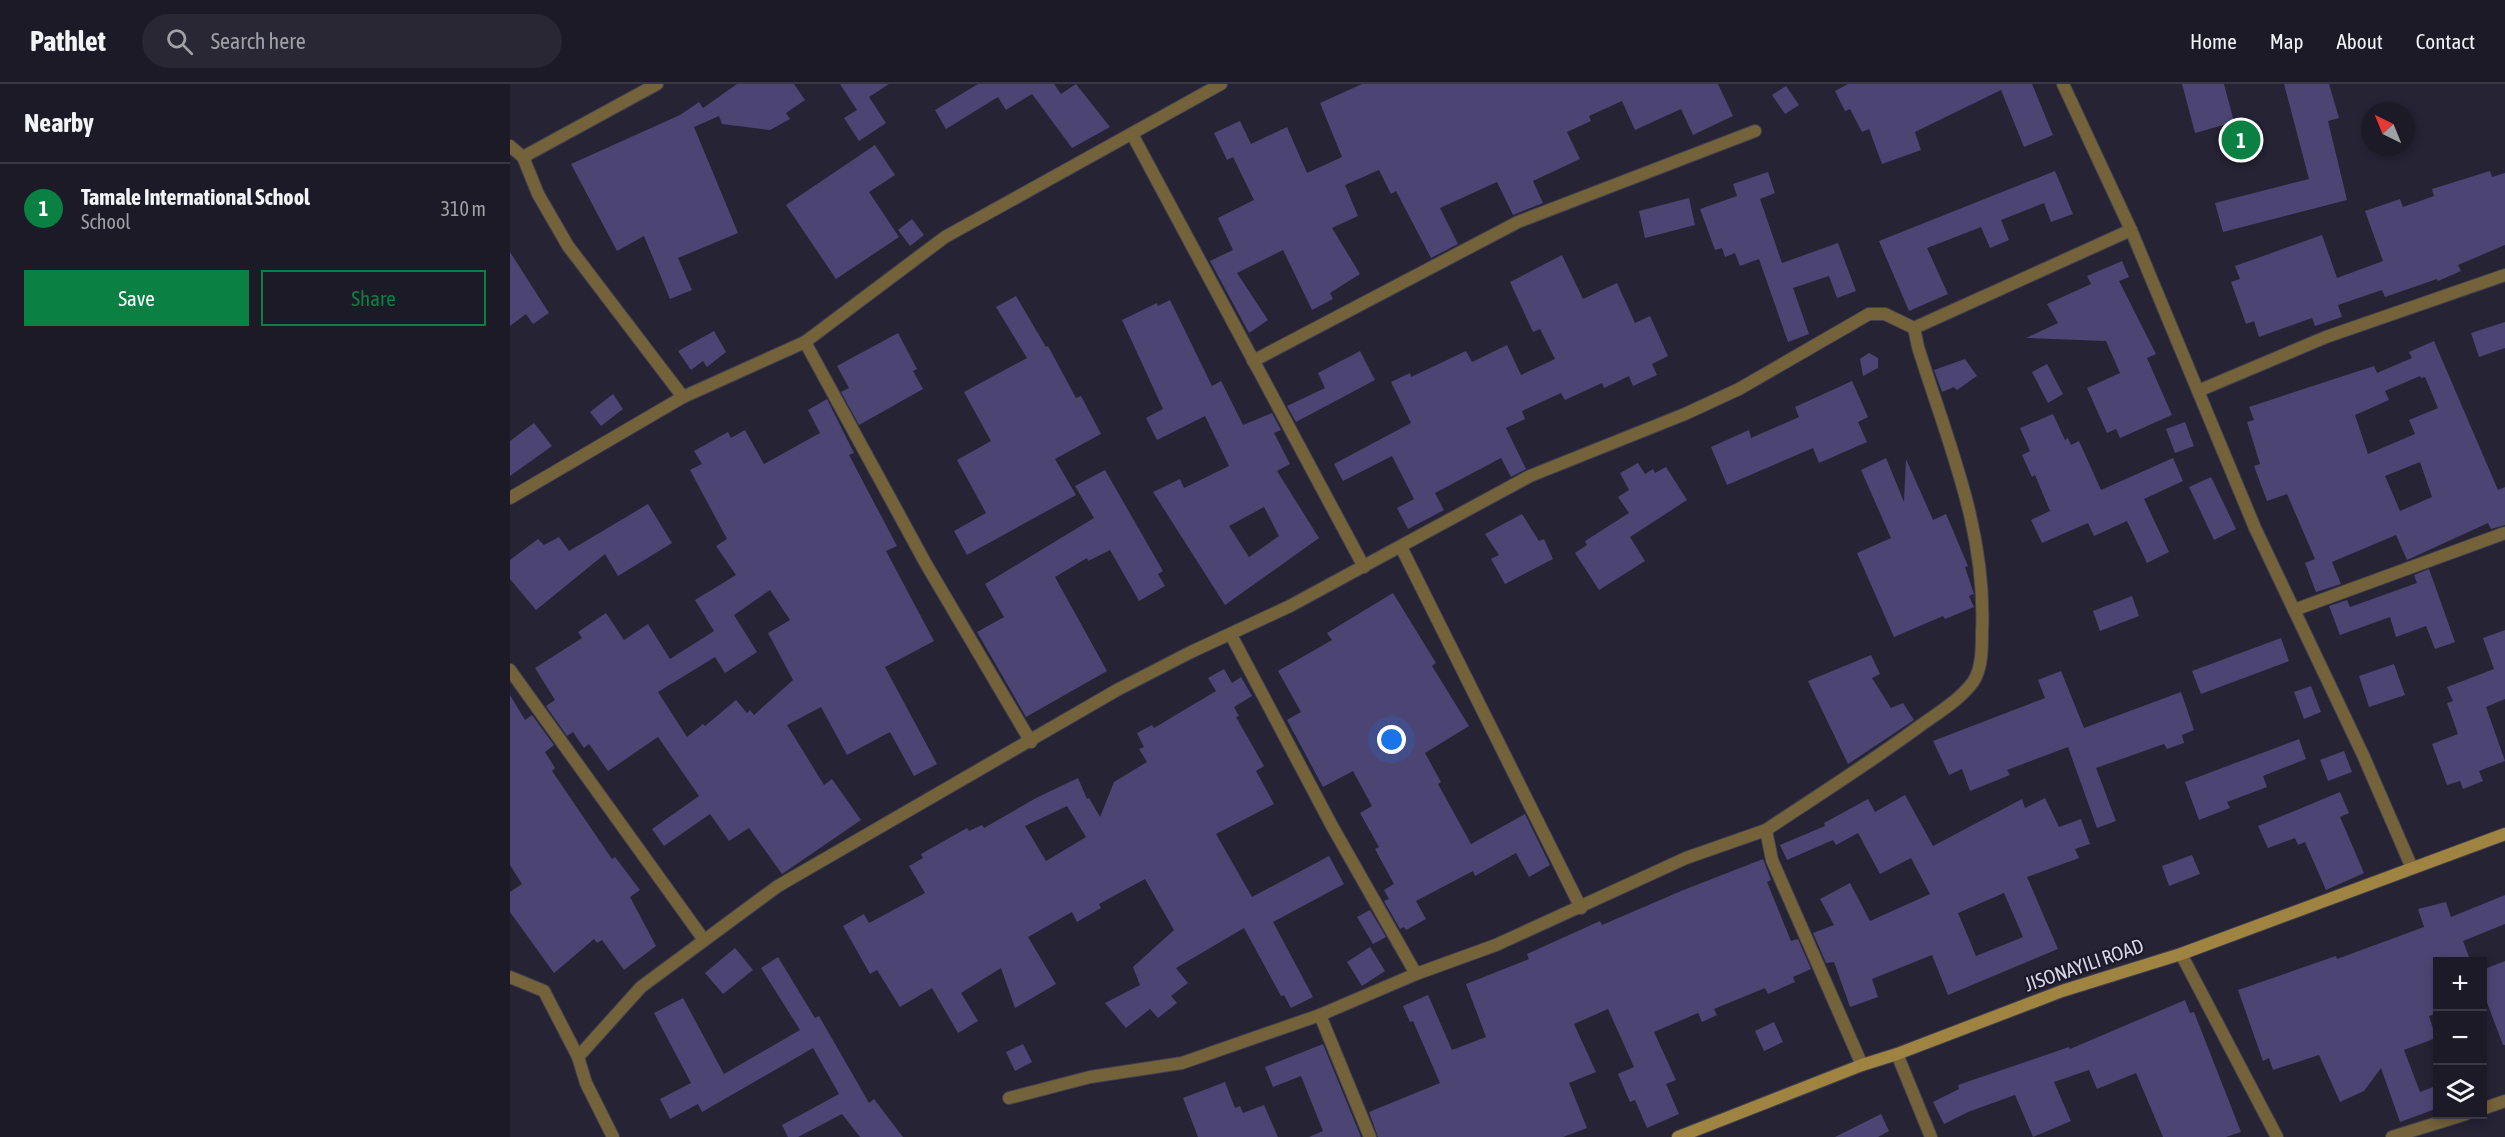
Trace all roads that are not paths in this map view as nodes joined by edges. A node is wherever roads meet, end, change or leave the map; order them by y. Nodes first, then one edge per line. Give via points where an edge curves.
1 (657, 84) edge
2 (1221, 84) edge
3 (2063, 84) edge
4 (1755, 131) dead end
5 (1132, 134) junction
6 (510, 146) edge
7 (523, 157) junction
8 (2131, 230) junction
9 (2505, 275) edge
10 (1914, 328) junction
11 (805, 342) junction
12 (1253, 361) junction
13 (2198, 391) junction
14 (683, 397) junction
15 (510, 498) edge
16 (2505, 533) edge
17 (1401, 547) junction
18 (1364, 567) junction
19 (2294, 610) junction
20 (1231, 635) junction
21 (510, 670) edge
22 (1031, 742) junction
23 (1767, 830) junction
24 (2505, 834) edge
25 (2412, 868) junction
26 (1581, 908) junction
27 (704, 940) junction
28 (2181, 954) junction
29 (1416, 974) junction
30 (510, 977) edge
31 (1320, 1015) junction
32 (1897, 1054) junction
33 (578, 1057) junction
34 (1862, 1065) junction
35 (1009, 1098) dead end
36 (2505, 1101) edge
37 (2487, 1107) edge
38 (2450, 1119) edge
39 (613, 1137) edge
40 (1370, 1137) edge
41 (1678, 1137) edge
42 (1931, 1137) edge
43 (2277, 1137) edge
44 (2392, 1137) edge

1 - 7 street
2 - 5 street
3 - 8 street
4 - 12 street via 1518,222
5 - 11 street via 945,237
5 - 12 street
6 - 7 street
7 - 14 street via 538,194 568,246
8 - 10 street
8 - 13 street
9 - 13 street via 2326,337
10 - 17 street via 1885,314 1869,314 1739,389 1530,476
10 - 23 street via 1971,510 1981,561 1981,655 1974,680 1955,700 1894,745
11 - 14 street
11 - 22 street via 926,564
12 - 18 street
13 - 19 street
14 - 15 street
16 - 19 street
17 - 18 street
17 - 26 street
18 - 20 street
19 - 25 street
20 - 22 street via 1117,690
20 - 29 street
21 - 27 street
22 - 27 street via 778,886
23 - 26 street via 1686,858
23 - 34 street via 1772,860
24 - 25 street, JISONAYILI ROAD
25 - 28 street, JISONAYILI ROAD
26 - 29 street
27 - 33 street via 641,987
28 - 32 street, JISONAYILI ROAD via 2062,991
28 - 43 street
29 - 31 street
30 - 33 street via 544,991
31 - 35 street via 1182,1063 1090,1077
31 - 40 street
32 - 34 street, JISONAYILI ROAD
32 - 42 street
33 - 39 street via 586,1083
34 - 41 street, JISONAYILI ROAD
36 - 37 street
38 - 44 street

